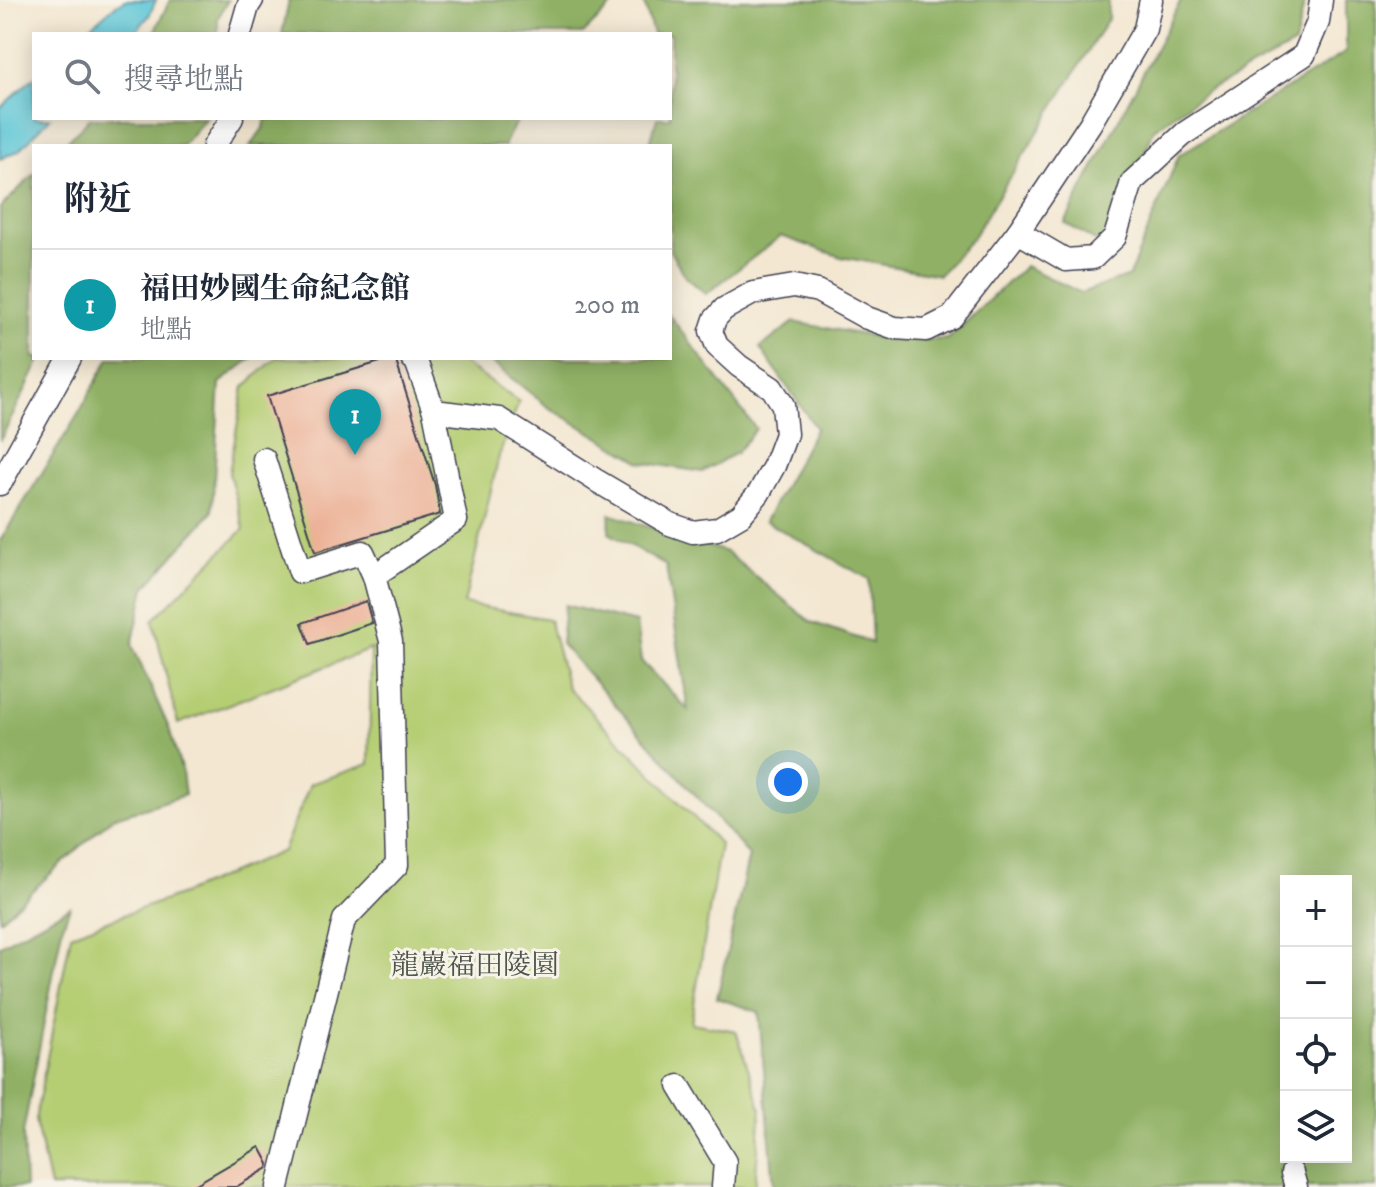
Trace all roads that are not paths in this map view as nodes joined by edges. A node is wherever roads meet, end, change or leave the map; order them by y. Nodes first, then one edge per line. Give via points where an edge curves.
1 (252, 0) edge
2 (1151, 0) edge
3 (1321, 0) edge
4 (241, 32) edge
5 (231, 120) edge
6 (215, 144) edge
7 (1018, 232) junction
8 (69, 360) edge
9 (415, 360) edge
10 (434, 411) junction
11 (264, 459) dead end
12 (0, 484) edge
13 (374, 576) junction
14 (679, 1086) dead end
15 (278, 1187) edge
16 (723, 1187) edge

1 - 4 street
2 - 7 street via 1145,29 1131,54
3 - 7 street via 1304,55 1185,133 1132,182 1115,237 1093,258 1066,260
5 - 6 street
7 - 10 street via 952,317 926,330 895,328 818,291 794,286 753,293 724,309 711,331 717,346 772,388 783,405 786,434 759,493 741,515 717,529 693,532 670,524 499,419
8 - 12 street
9 - 10 street
10 - 13 street via 456,520
11 - 13 street via 300,572 363,552
13 - 15 street via 391,641 397,865 344,920
14 - 16 street via 725,1162

